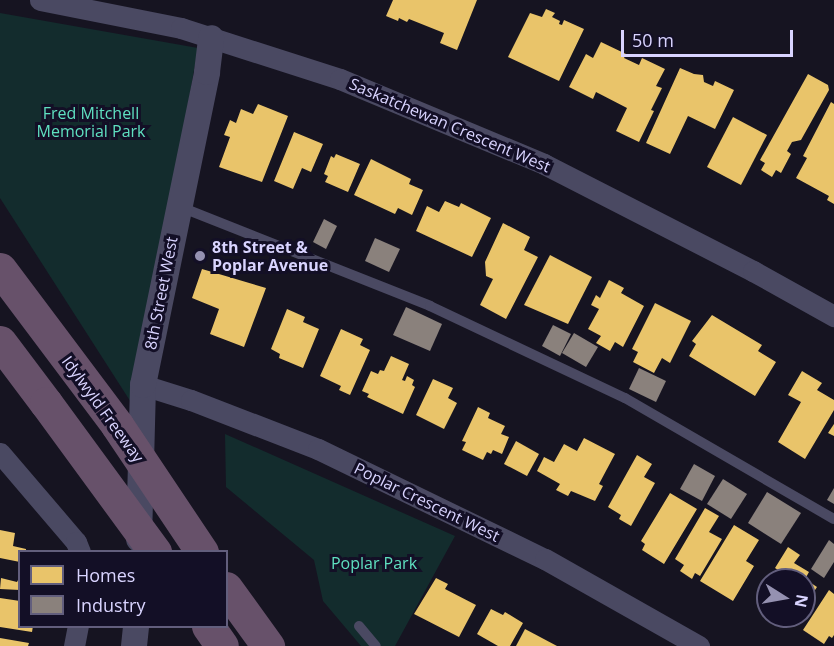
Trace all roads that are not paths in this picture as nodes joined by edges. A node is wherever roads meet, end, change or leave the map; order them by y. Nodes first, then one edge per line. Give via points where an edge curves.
1 (40, 0) edge
2 (211, 39) junction
3 (178, 206) junction
4 (0, 269) edge
5 (834, 316) edge
6 (0, 342) edge
7 (143, 385) junction
8 (0, 453) edge
9 (834, 519) edge
10 (79, 550) edge
11 (139, 550) edge
12 (154, 550) edge
13 (201, 550) edge
14 (228, 591) edge
15 (359, 626) dead end
16 (78, 628) edge
17 (136, 628) edge
18 (209, 628) edge
19 (686, 643) edge
20 (74, 646) edge
21 (134, 646) edge
22 (222, 646) edge
23 (268, 646) edge
24 (376, 646) edge

1 - 2 street, Saskatchewan Crescent West via 181,28
2 - 3 street, 8th Street West
2 - 5 street, Saskatchewan Crescent West via 340,79 544,164
3 - 7 street, 8th Street West
3 - 9 lane via 430,306 614,393
4 - 13 highway, Idylwyld Freeway, bridge via 117,425
6 - 12 highway, bridge
7 - 11 street, 8th Street West
7 - 19 street, Poplar Crescent West via 318,449 544,559
8 - 10 street
14 - 23 highway
15 - 24 lane
16 - 20 street
17 - 21 street
18 - 22 highway

